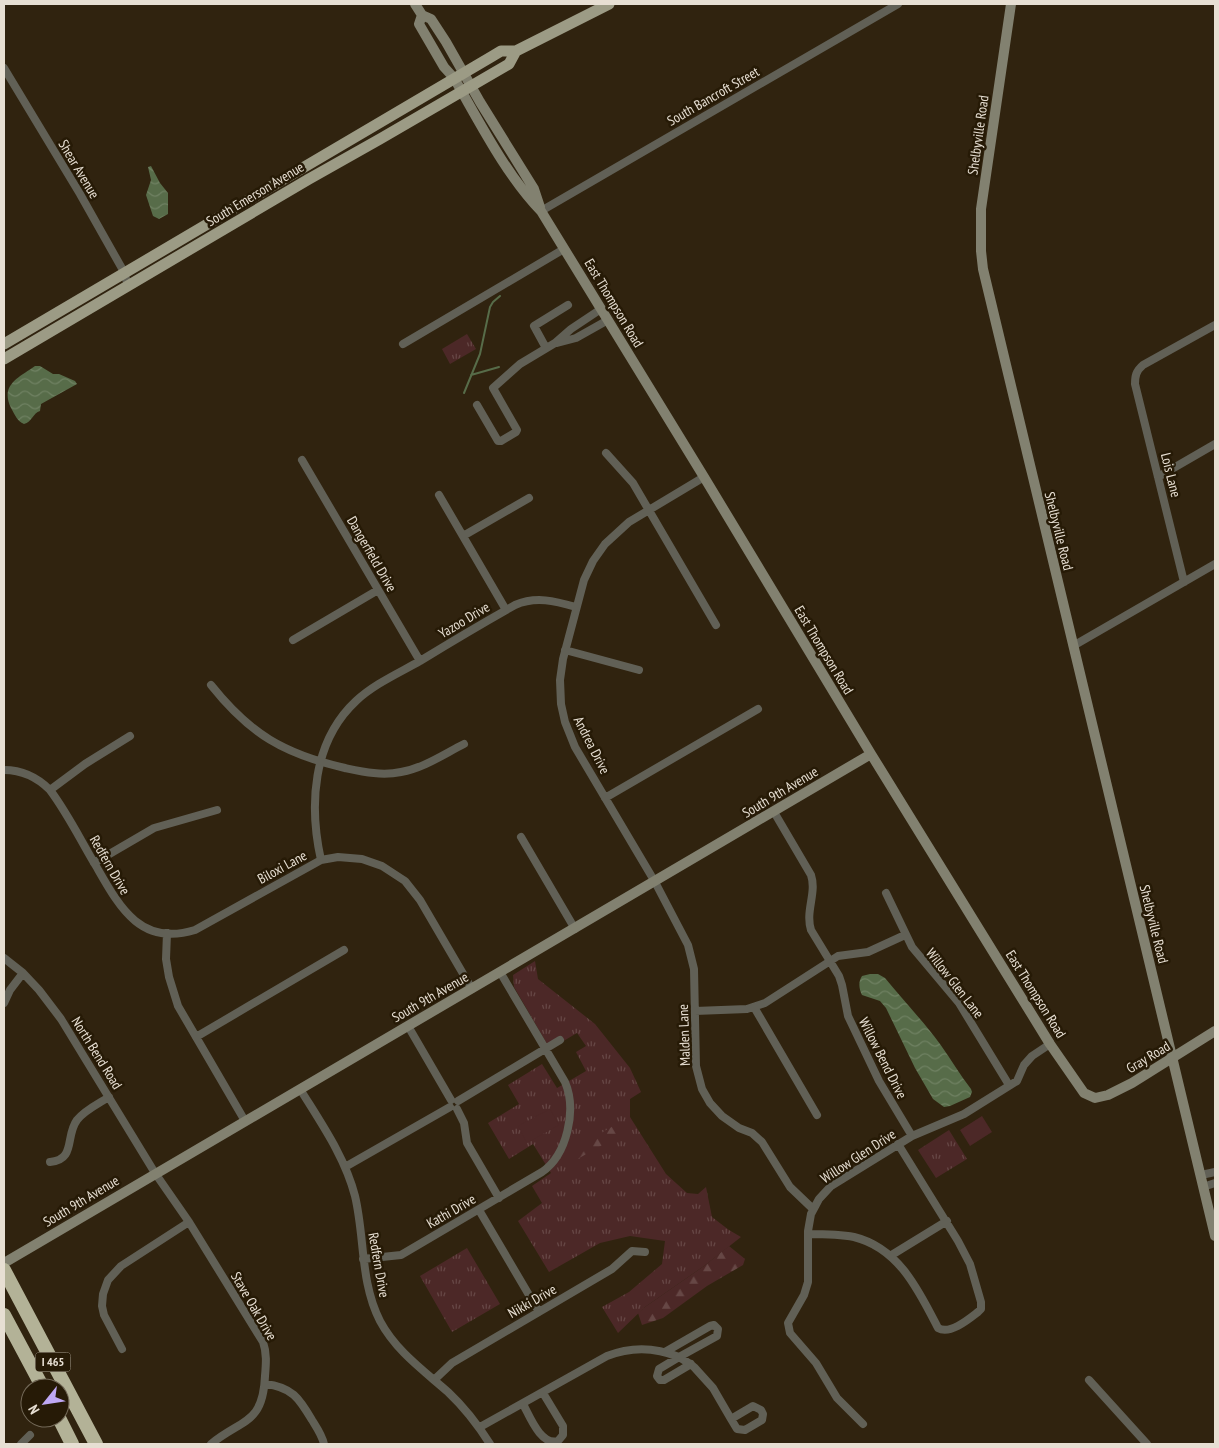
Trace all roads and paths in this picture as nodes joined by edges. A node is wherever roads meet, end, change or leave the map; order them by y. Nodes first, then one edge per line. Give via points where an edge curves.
1 (415, 4) edge
2 (609, 4) edge
3 (898, 4) edge
4 (1011, 4) edge
5 (516, 51) junction
6 (4, 68) edge
7 (458, 75) junction
8 (466, 89) junction
9 (541, 211) junction
10 (564, 249) junction
11 (124, 272) junction
12 (128, 286) junction
13 (568, 305) dead end
14 (601, 309) junction
15 (608, 320) junction
16 (1215, 325) edge
17 (555, 343) junction
18 (4, 344) edge
19 (403, 344) dead end
20 (546, 348) junction
21 (4, 359) edge
22 (477, 406) dead end
23 (1215, 444) edge
24 (606, 452) dead end
25 (302, 460) dead end
26 (1158, 476) junction
27 (704, 477) junction
28 (439, 495) dead end
29 (529, 498) dead end
30 (649, 510) junction
31 (463, 536) junction
32 (1215, 564) edge
33 (1184, 582) junction
34 (378, 590) junction
35 (576, 607) junction
36 (506, 610) junction
37 (716, 625) dead end
38 (293, 640) dead end
39 (1073, 646) junction
40 (565, 650) junction
41 (420, 661) junction
42 (639, 670) dead end
43 (212, 686) dead end
44 (758, 709) dead end
45 (130, 736) dead end
46 (464, 744) dead end
47 (871, 754) junction
48 (320, 762) junction
49 (4, 770) edge
50 (50, 790) junction
51 (605, 798) junction
52 (217, 810) dead end
53 (774, 812) junction
54 (521, 837) dead end
55 (321, 860) junction
56 (94, 863) junction
57 (655, 882) junction
58 (886, 893) dead end
59 (574, 929) junction
60 (167, 933) junction
61 (905, 934) junction
62 (344, 950) dead end
63 (4, 958) edge
64 (830, 960) junction
65 (500, 972) junction
66 (23, 973) junction
67 (472, 989) junction
68 (4, 1003) edge
69 (754, 1007) junction
70 (695, 1011) junction
71 (408, 1026) junction
72 (1215, 1030) edge
73 (196, 1037) junction
74 (560, 1040) dead end
75 (1050, 1044) junction
76 (546, 1049) junction
77 (1172, 1058) junction
78 (1009, 1086) junction
79 (300, 1088) junction
80 (109, 1097) junction
81 (1091, 1097) joint
82 (454, 1104) junction
83 (817, 1115) dead end
84 (245, 1120) junction
85 (912, 1136) junction
86 (898, 1144) junction
87 (50, 1162) dead end
88 (346, 1167) junction
89 (1215, 1172) edge
90 (156, 1173) junction
91 (1201, 1175) junction
92 (1215, 1183) edge
93 (1203, 1187) junction
94 (499, 1198) junction
95 (813, 1209) junction
96 (479, 1210) junction
97 (948, 1221) junction
98 (189, 1222) junction
99 (808, 1234) junction
100 (1215, 1236) edge
101 (645, 1252) dead end
102 (890, 1256) junction
103 (363, 1258) junction
104 (4, 1263) edge
105 (6, 1275) edge
106 (539, 1312) junction
107 (4, 1315) edge
108 (122, 1349) dead end
109 (665, 1352) junction
110 (679, 1357) junction
111 (691, 1364) junction
112 (38, 1378) edge
113 (434, 1380) junction
114 (1089, 1380) dead end
115 (265, 1384) junction
116 (543, 1393) junction
117 (523, 1404) junction
118 (730, 1419) dead end
119 (863, 1424) dead end
120 (480, 1427) junction
121 (63, 1428) edge
122 (30, 1435) dead end
123 (21, 1444) edge
124 (72, 1444) edge
125 (96, 1444) edge
126 (211, 1444) edge
127 (324, 1444) edge
128 (490, 1444) edge
129 (1147, 1444) edge

1 - 7 main road, East Thompson Road via 422,15 431,19
2 - 5 main road, South Emerson Avenue
3 - 9 street, South Bancroft Street
4 - 39 main road, Shelbyville Road via 981,208 980,251
5 - 7 main road, South Emerson Avenue via 501,51
5 - 8 main road, South Emerson Avenue via 509,64
6 - 11 street, Shear Avenue
7 - 8 main road, East Thompson Road
7 - 11 main road, South Emerson Avenue
8 - 9 main road, East Thompson Road via 534,189
8 - 12 main road, South Emerson Avenue
9 - 10 main road, East Thompson Road
10 - 14 main road, East Thompson Road
10 - 19 street
11 - 12 street, Shear Avenue
11 - 18 main road, South Emerson Avenue
12 - 21 main road, South Emerson Avenue
13 - 20 street via 534,326
14 - 15 main road, East Thompson Road
14 - 17 street
15 - 17 street via 576,338
15 - 27 main road, East Thompson Road
16 - 26 street, Lois Lane via 1143,366 1136,374 1135,384
17 - 20 street
20 - 22 street via 520,364 493,388 516,433 499,441
23 - 26 street
24 - 30 street via 633,483
25 - 34 street, Dangerfield Drive
26 - 33 street, Lois Lane
27 - 30 street
27 - 47 main road, East Thompson Road
28 - 31 street
29 - 31 street
30 - 35 street via 615,533 599,551 584,580
30 - 37 street
31 - 36 street
32 - 33 street
33 - 39 street
34 - 38 street
34 - 41 street, Dangerfield Drive
35 - 36 street, Yazoo Drive via 538,599
35 - 40 street, Andrea Drive
36 - 41 street, Yazoo Drive
39 - 77 main road, Shelbyville Road
40 - 42 street
40 - 51 street, Andrea Drive via 560,680 563,716 575,747
41 - 48 street, Yazoo Drive via 373,688 347,710 332,731
43 - 48 street via 228,707 265,738
44 - 51 street
45 - 50 street
46 - 48 street via 424,765 401,772 380,774
47 - 53 main road, South 9th Avenue
47 - 75 main road, East Thompson Road
48 - 55 street, Yazoo Drive via 314,801 315,831
49 - 50 street via 29,774
50 - 56 street, Redfern Drive
51 - 57 street, Andrea Drive
52 - 56 street via 154,828
53 - 57 main road, South 9th Avenue
53 - 64 street, Willow Bend Drive via 811,875 809,923
54 - 59 street
55 - 60 street, Biloxi Lane via 203,926 182,933
55 - 67 street, Biloxi Lane via 344,857 368,861 390,870 405,881 420,900
56 - 60 street, Redfern Drive via 123,911 142,925
57 - 59 main road, South 9th Avenue
57 - 70 street, Malden Lane via 691,953
58 - 61 street, Willow Glen Lane
59 - 65 main road, South 9th Avenue
60 - 73 street via 166,959 170,983 178,1006
61 - 64 street via 868,952
61 - 78 street, Willow Glen Lane via 962,1008
62 - 73 street
63 - 66 street, North Bend Road
64 - 69 street
64 - 85 street, Willow Bend Drive via 842,985 848,1016 879,1081
65 - 67 main road, South 9th Avenue
65 - 76 street
66 - 68 street
66 - 80 street, North Bend Road via 61,1019
67 - 71 main road, South 9th Avenue
69 - 70 street
69 - 83 street
70 - 95 street, Malden Lane via 696,1066 702,1090 726,1120 762,1142 790,1187
71 - 79 main road, South 9th Avenue
71 - 82 street
72 - 77 main road, Gray Road
73 - 84 street
74 - 76 street
75 - 78 street, Willow Glen Drive via 1032,1056 1018,1080
75 - 81 main road, East Thompson Road via 1084,1094
76 - 82 street
76 - 94 street, Kathi Drive via 565,1082 571,1104 562,1148 546,1169
77 - 81 main road, Gray Road via 1108,1095
77 - 91 main road
78 - 85 street, Willow Glen Drive via 964,1114
79 - 84 main road, South 9th Avenue
79 - 88 street, Redfern Drive
80 - 87 street via 85,1112 73,1129 66,1155
80 - 90 street, North Bend Road
82 - 88 street
82 - 94 street via 464,1123 467,1143
84 - 90 main road, South 9th Avenue
85 - 86 street, Willow Glen Drive
86 - 95 street, Willow Glen Drive via 831,1186
86 - 97 street
88 - 103 street, Redfern Drive via 355,1196
89 - 91 street
90 - 98 street, Stave Oak Drive
90 - 104 main road, South 9th Avenue
91 - 93 main road
92 - 93 street
93 - 100 main road
94 - 96 street, Kathi Drive
95 - 99 street, Willow Glen Drive
96 - 103 street, Kathi Drive via 401,1255
96 - 106 street
97 - 102 street
97 - 102 street via 970,1264 981,1303 976,1314 951,1329 938,1328 912,1281
98 - 108 street via 121,1266 108,1280 102,1306
98 - 115 street, Stave Oak Drive via 263,1342
99 - 102 street via 858,1238
99 - 119 street, Willow Glen Drive via 808,1282 788,1324 790,1332 816,1363 837,1398
101 - 106 street, Nikki Drive via 632,1251 612,1269
103 - 113 street, Redfern Drive via 371,1300 386,1332 406,1356
105 - 125 highway, I 465
106 - 113 street, Nikki Drive via 452,1363
107 - 112 highway, I 465
109 - 110 street
109 - 110 street via 710,1326 716,1327 717,1336
109 - 116 street via 644,1348 614,1353
110 - 111 street
110 - 111 street via 658,1370 658,1379 664,1380
111 - 118 street via 710,1384
113 - 120 street, Redfern Drive
114 - 129 street
115 - 126 street, Stave Oak Drive via 264,1395 255,1414
115 - 127 street via 282,1388 299,1400 319,1430
116 - 117 street
116 - 117 street via 563,1428 558,1441 549,1442 543,1438
117 - 120 street
120 - 128 street, Redfern Drive
121 - 124 highway
122 - 123 street

